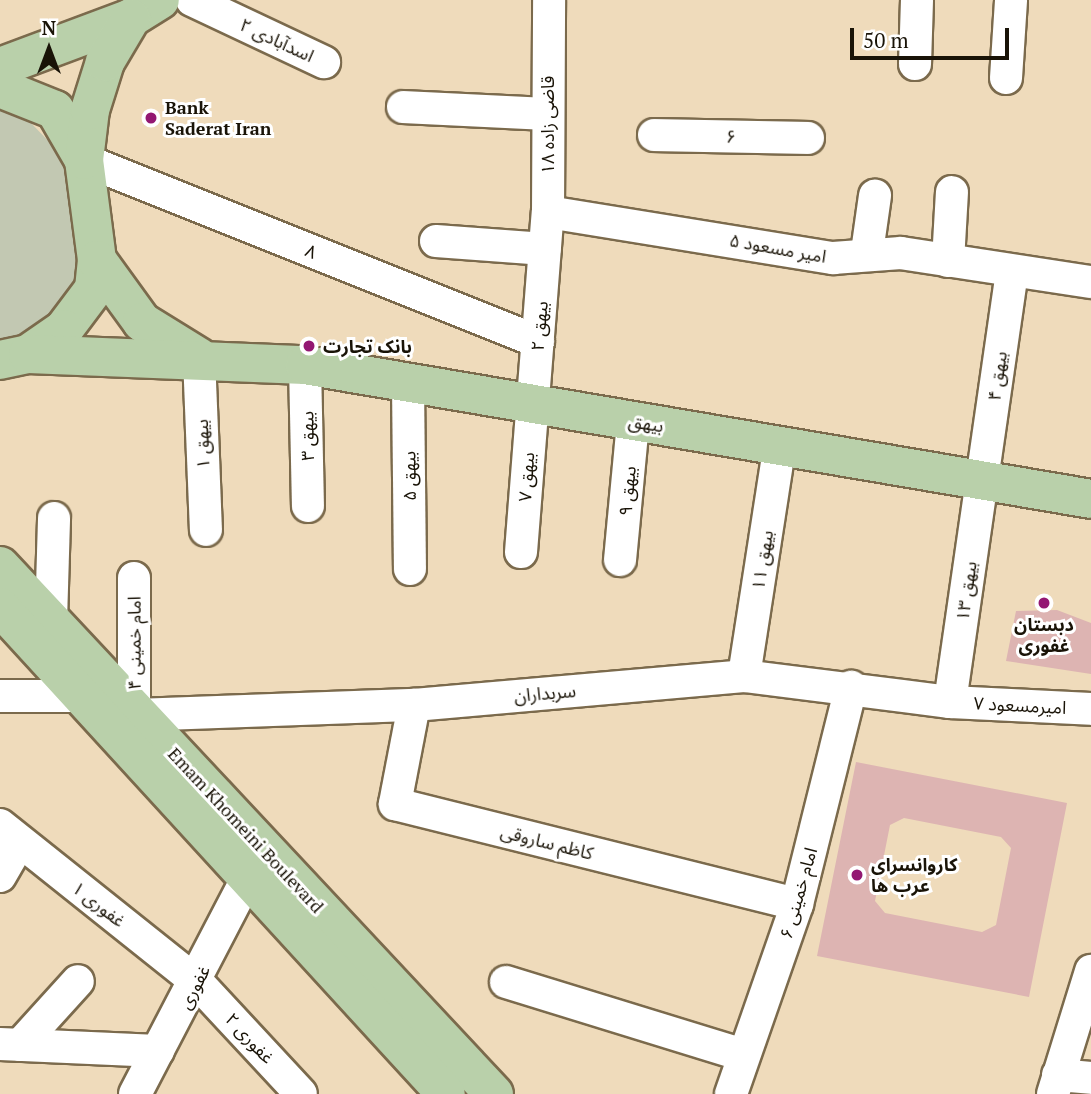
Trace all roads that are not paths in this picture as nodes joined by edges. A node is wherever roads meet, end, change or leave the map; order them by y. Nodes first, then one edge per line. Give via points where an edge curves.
1 (192, 0) edge
2 (549, 0) edge
3 (917, 0) edge
4 (1011, 0) edge
5 (146, 9) edge
6 (324, 62) dead end
7 (915, 64) dead end
8 (0, 67) edge
9 (1006, 78) dead end
10 (0, 88) edge
11 (402, 107) dead end
12 (547, 114) junction
13 (653, 135) dead end
14 (808, 138) dead end
15 (84, 160) junction
16 (952, 192) dead end
17 (875, 196) dead end
18 (548, 212) junction
19 (436, 242) dead end
20 (545, 249) junction
21 (867, 252) junction
22 (97, 260) junction
23 (948, 261) junction
24 (1013, 273) junction
25 (1091, 282) edge
26 (538, 342) junction
27 (14, 357) edge
28 (199, 357) junction
29 (305, 366) junction
30 (408, 383) junction
31 (531, 402) junction
32 (633, 422) junction
33 (780, 444) junction
34 (982, 480) junction
35 (1091, 499) edge
36 (308, 506) dead end
37 (54, 518) dead end
38 (206, 530) dead end
39 (521, 552) dead end
40 (620, 560) dead end
41 (410, 569) dead end
42 (1, 570) edge
43 (134, 578) dead end
44 (0, 607) edge
45 (51, 621) junction
46 (744, 676) junction
47 (851, 687) junction
48 (0, 696) edge
49 (84, 696) junction
50 (950, 702) junction
51 (414, 705) junction
52 (1091, 709) edge
53 (136, 712) junction
54 (10, 833) edge
55 (0, 876) edge
56 (248, 877) junction
57 (797, 904) junction
58 (78, 981) dead end
59 (506, 982) dead end
60 (198, 983) junction
61 (1088, 991) edge
62 (10, 1044) edge
63 (158, 1051) junction
64 (743, 1055) junction
65 (1091, 1078) edge
66 (1056, 1085) edge
67 (135, 1094) edge
68 (301, 1094) edge
69 (446, 1094) edge
70 (494, 1094) edge
71 (731, 1094) edge

1 - 6 street, اسدآبادی ۲
2 - 12 street, قاضی زاده ۱۸
3 - 7 street
4 - 9 street
5 - 8 main road
5 - 15 main road via 97,86
10 - 15 main road via 55,110
11 - 12 street
12 - 18 street, قاضی زاده ۱۸
13 - 14 street, ۶
15 - 22 main road
15 - 26 street, ۸
16 - 23 street
17 - 21 street
18 - 20 street, قاضی زاده ۱۸
18 - 21 street, امیر مسعود ۵ via 659,214 833,258
19 - 20 street
20 - 26 street, بیهق ۲
21 - 23 street, امیر مسعود ۵
22 - 27 main road via 93,289 64,329
22 - 28 main road via 142,322
23 - 24 street, امیر مسعود ۵
24 - 25 street, امیر مسعود ۵
24 - 34 street, بیهق ۴
26 - 31 street, بیهق ۲
27 - 28 main road, بیهق
28 - 29 main road, بیهق
28 - 38 street, بیهق ۱
29 - 30 main road, بیهق
29 - 36 street, بیهق ۳
30 - 31 main road, بیهق
30 - 41 street, بیهق ۵
31 - 32 main road, بیهق
31 - 39 street, بیهق ۷
32 - 33 main road, بیهق
32 - 40 street, بیهق ۹
33 - 34 main road, بیهق
33 - 46 street, بیهق ۱۱
34 - 35 main road, بیهق
34 - 50 street, بیهق ۱۳
37 - 45 street
42 - 45 main road, Emam Khomeini Boulevard
43 - 53 street, امام خمینی ۴
44 - 49 main road, Emam Khomeini Boulevard
45 - 53 main road, Emam Khomeini Boulevard
46 - 47 street, سربداران
46 - 51 street, سربداران
47 - 50 street, سربداران
47 - 57 street, امام خمینی ۶
48 - 49 street
49 - 56 main road, Emam Khomeini Boulevard
50 - 52 street, امیرمسعود ۷
51 - 53 street, سربداران
51 - 57 street, کاظم ساروقی via 395,804
53 - 70 main road, Emam Khomeini Boulevard
54 - 55 street
54 - 60 street, غفوری ۱
56 - 60 street, غفوری
56 - 69 main road, Emam Khomeini Boulevard
57 - 64 street, امام خمینی ۶
58 - 62 street
59 - 64 street
60 - 63 street, غفوری
60 - 68 street, غفوری ۲
61 - 66 street
62 - 63 street
63 - 67 street, غفوری
64 - 71 street, امام خمینی ۶
65 - 66 street

